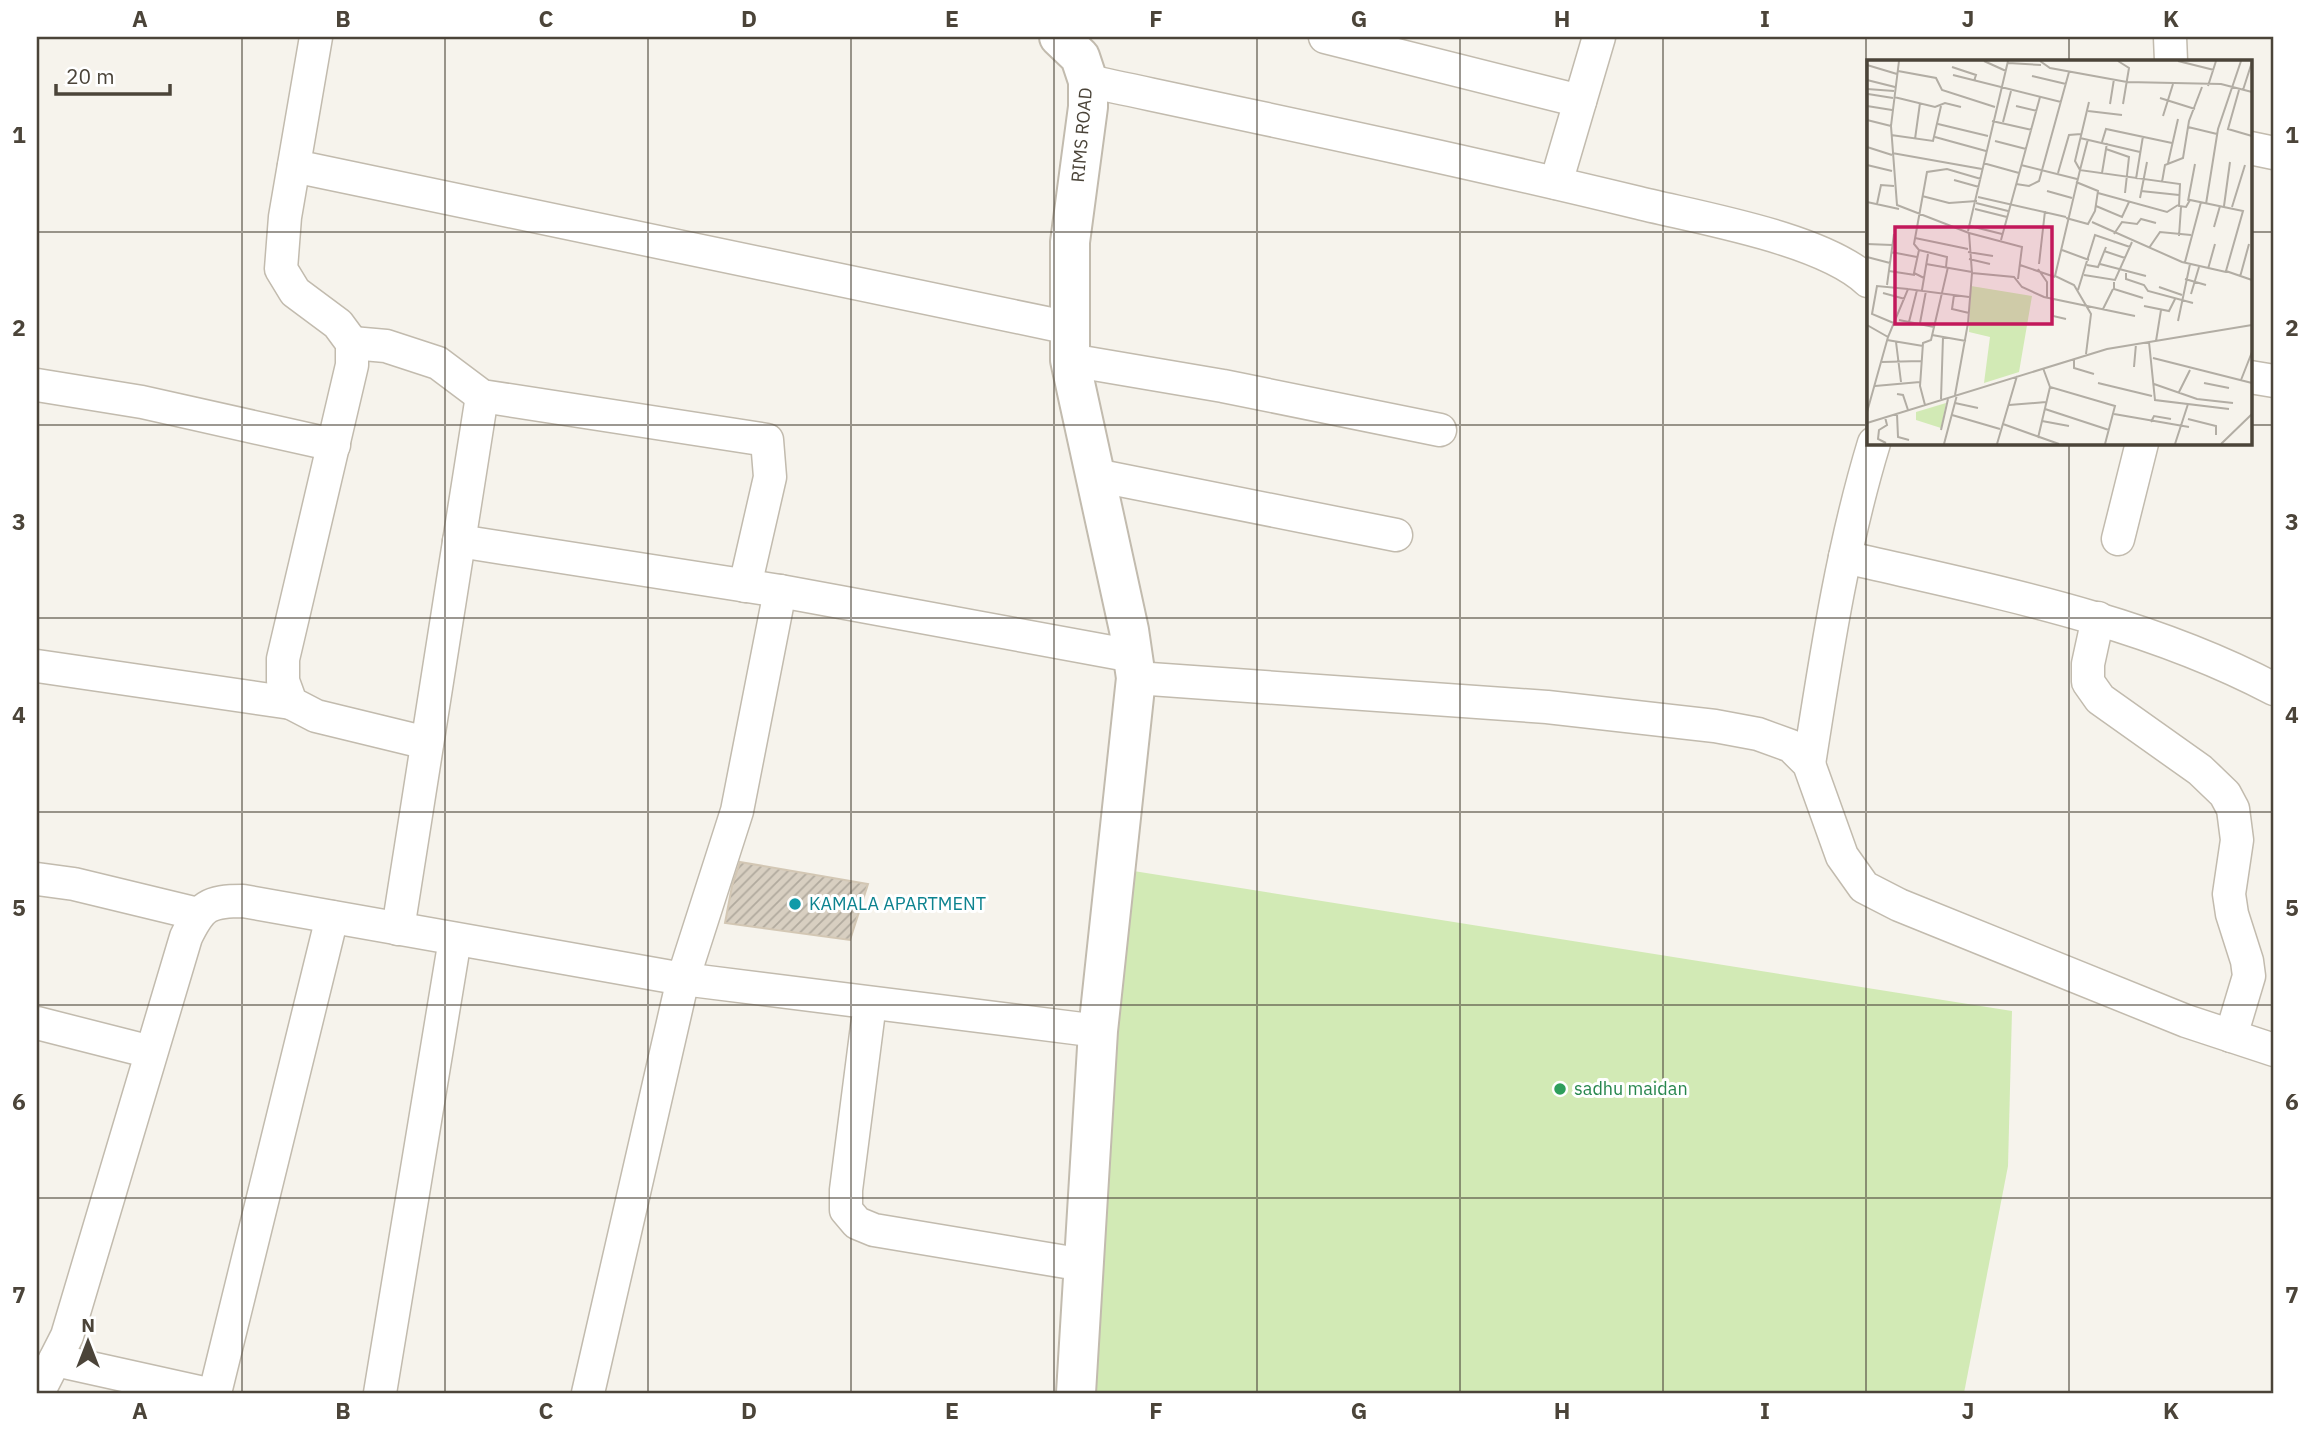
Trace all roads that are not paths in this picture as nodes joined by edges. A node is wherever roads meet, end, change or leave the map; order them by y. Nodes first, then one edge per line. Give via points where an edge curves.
1 (316, 37) edge
2 (1325, 37) edge
3 (1599, 37) edge
4 (2170, 37) edge
5 (1078, 53) edge
6 (2171, 60) edge
7 (1580, 101) junction
8 (2252, 148) edge
9 (2274, 153) edge
10 (294, 166) junction
11 (1556, 183) junction
12 (1867, 280) edge
13 (352, 343) junction
14 (1070, 344) junction
15 (2252, 377) edge
16 (2274, 381) edge
17 (37, 385) edge
18 (482, 397) junction
19 (1440, 430) dead end
20 (1874, 444) edge
21 (2142, 444) edge
22 (334, 445) junction
23 (1095, 475) junction
24 (1395, 535) dead end
25 (2118, 539) dead end
26 (459, 541) junction
27 (1845, 557) junction
28 (745, 586) junction
29 (780, 592) junction
30 (2098, 618) junction
31 (37, 666) edge
32 (1134, 667) junction
33 (2274, 689) edge
34 (291, 703) junction
35 (427, 743) junction
36 (1809, 764) junction
37 (37, 879) edge
38 (198, 914) junction
39 (332, 917) junction
40 (398, 929) junction
41 (455, 939) junction
42 (683, 979) junction
43 (870, 1003) junction
44 (37, 1023) edge
45 (1097, 1031) junction
46 (2231, 1036) junction
47 (2274, 1050) edge
48 (151, 1052) junction
49 (1084, 1265) junction
50 (55, 1360) junction
51 (38, 1393) edge
52 (201, 1393) edge
53 (380, 1393) edge
54 (588, 1393) edge
55 (1076, 1393) edge

1 - 10 street
2 - 7 street
3 - 7 street
4 - 6 street
5 - 11 street
5 - 14 street, RIMS ROAD via 1088,107 1070,242
7 - 11 street
8 - 9 street
10 - 13 street via 281,269 295,292 338,324
10 - 14 street
11 - 12 street via 1761,233 1829,256
13 - 18 street via 386,346 438,363
13 - 22 street via 352,365
14 - 19 street via 1223,386
14 - 23 street, RIMS ROAD
15 - 16 street
17 - 22 street via 142,402
18 - 26 street
18 - 28 street via 766,440 770,477
20 - 27 street
21 - 25 street
22 - 34 street via 283,659 283,681
23 - 24 street
23 - 32 street, RIMS ROAD
26 - 28 street
26 - 35 street
27 - 30 street
27 - 36 street
28 - 29 street
29 - 32 street
29 - 42 street via 737,811
30 - 33 street
30 - 46 street via 2088,682 2100,699 2200,770 2225,794 2233,809 2237,840 2229,894 2249,976
31 - 34 street
32 - 36 street via 1715,726 1791,746
32 - 45 street, RIMS ROAD
34 - 35 street via 316,716
35 - 40 street
36 - 46 street via 1842,856 1864,887 1899,905
37 - 38 street
38 - 39 street via 219,901 243,901
38 - 48 street via 186,937
39 - 40 street
39 - 52 street
40 - 41 street
41 - 42 street
41 - 53 street
42 - 43 street
42 - 54 street
43 - 45 street
43 - 49 street via 846,1210 857,1223 874,1230
44 - 48 street
45 - 49 street, RIMS ROAD
46 - 47 street
48 - 50 street via 68,1336
49 - 55 street, RIMS ROAD
50 - 51 street
50 - 52 street

